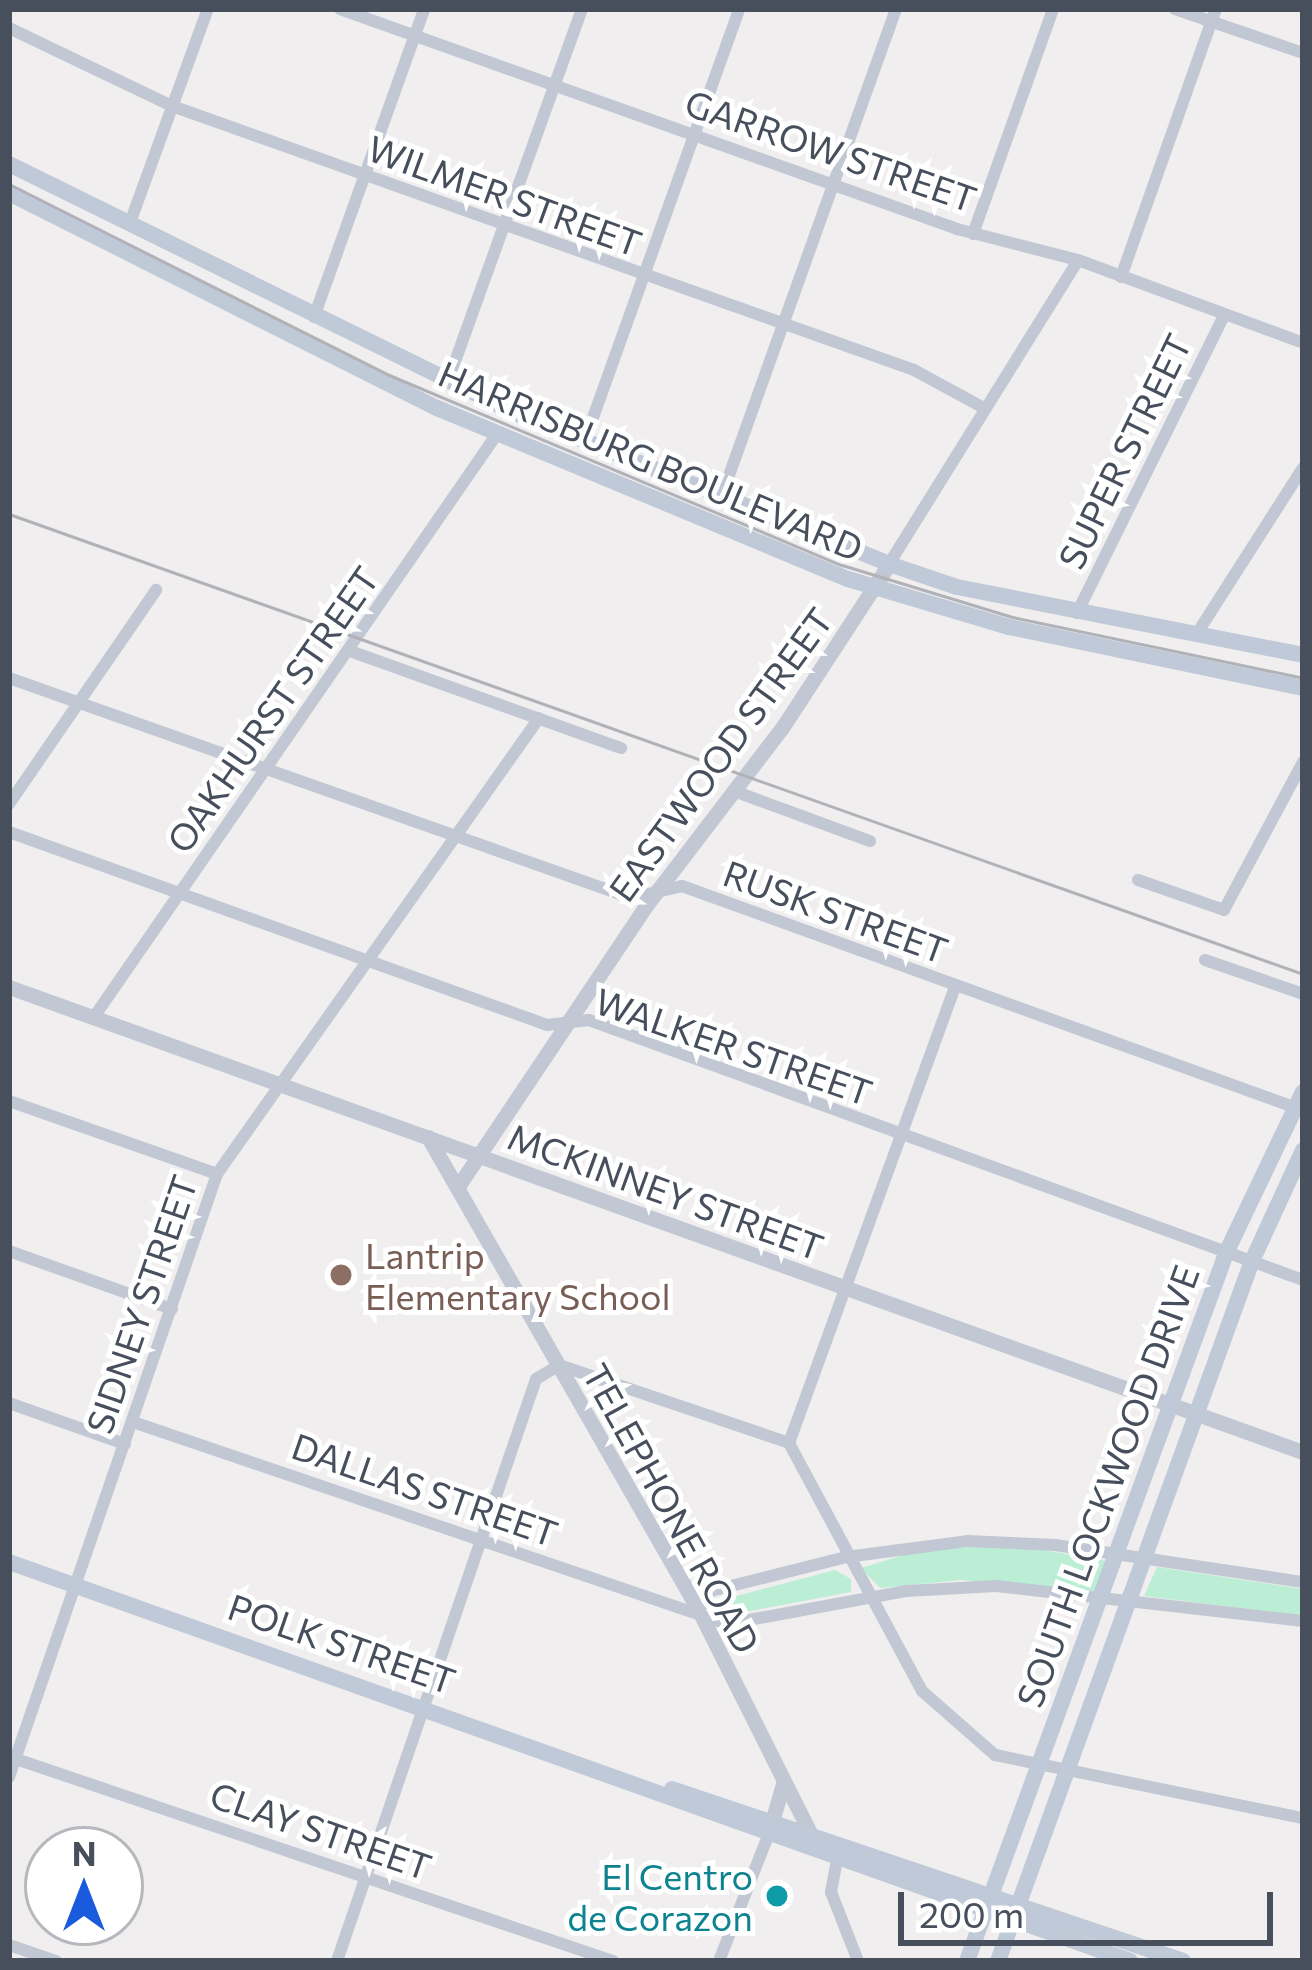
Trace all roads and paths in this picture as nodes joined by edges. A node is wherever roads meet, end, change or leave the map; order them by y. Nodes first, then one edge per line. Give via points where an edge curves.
1 (208, 9) edge
2 (340, 9) edge
3 (424, 9) edge
4 (582, 9) edge
5 (739, 9) edge
6 (896, 9) edge
7 (1053, 9) edge
8 (1175, 9) edge
9 (1213, 15) edge
10 (9, 28) edge
11 (415, 35) junction
12 (1303, 53) edge
13 (556, 85) junction
14 (172, 106) junction
15 (694, 134) junction
16 (9, 164) edge
17 (364, 176) junction
18 (833, 185) junction
19 (9, 193) edge
20 (131, 220) junction
21 (505, 225) junction
22 (973, 233) junction
23 (1078, 260) junction
24 (643, 276) junction
25 (1121, 278) junction
26 (1224, 316) junction
27 (314, 317) junction
28 (783, 324) junction
29 (1303, 324) edge
30 (1300, 342) edge
31 (448, 381) junction
32 (984, 408) junction
33 (497, 434) junction
34 (585, 440) junction
35 (1303, 468) edge
36 (722, 495) junction
37 (889, 564) junction
38 (874, 588) junction
39 (156, 590) dead end
40 (1077, 613) junction
41 (1196, 634) junction
42 (350, 651) junction
43 (1303, 655) edge
44 (9, 678) edge
45 (1303, 688) edge
46 (79, 703) junction
47 (539, 718) junction
48 (621, 748) dead end
49 (1303, 762) edge
50 (267, 768) junction
51 (734, 791) junction
52 (9, 804) edge
53 (9, 832) edge
54 (458, 836) junction
55 (870, 841) dead end
56 (1138, 880) dead end
57 (657, 890) junction
58 (182, 893) junction
59 (370, 960) junction
60 (1205, 960) dead end
61 (9, 987) edge
62 (955, 987) junction
63 (1303, 994) edge
64 (94, 1017) junction
65 (567, 1023) junction
66 (282, 1085) junction
67 (9, 1101) edge
68 (1300, 1103) edge
69 (899, 1136) junction
70 (428, 1137) junction
71 (1303, 1150) edge
72 (476, 1154) junction
73 (217, 1174) junction
74 (459, 1185) junction
75 (9, 1251) edge
76 (1227, 1251) junction
77 (1252, 1262) junction
78 (1303, 1280) edge
79 (847, 1288) junction
80 (172, 1309) junction
81 (559, 1365) junction
82 (9, 1403) edge
83 (1173, 1405) junction
84 (1198, 1414) junction
85 (133, 1422) junction
86 (790, 1443) junction
87 (125, 1444) junction
88 (1303, 1452) edge
89 (481, 1540) junction
90 (1118, 1555) junction
91 (846, 1557) junction
92 (1147, 1559) junction
93 (9, 1562) edge
94 (1303, 1582) edge
95 (76, 1586) junction
96 (867, 1597) junction
97 (1102, 1600) junction
98 (1133, 1604) junction
99 (698, 1611) junction
100 (1303, 1621) edge
101 (424, 1706) junction
102 (12, 1758) edge
103 (1041, 1766) junction
104 (1070, 1770) junction
105 (9, 1777) edge
106 (783, 1780) junction
107 (1303, 1817) edge
108 (771, 1827) junction
109 (808, 1831) junction
110 (838, 1851) junction
111 (368, 1878) junction
112 (991, 1902) junction
113 (1017, 1910) junction
114 (9, 1945) edge
115 (56, 1961) edge
116 (337, 1961) edge
117 (613, 1961) edge
118 (718, 1961) edge
119 (858, 1961) edge
120 (967, 1961) edge
121 (998, 1961) edge
122 (1130, 1961) edge
123 (1183, 1961) edge

1 - 14 street
2 - 11 street, GARROW STREET
3 - 11 street
4 - 13 street
5 - 15 street
6 - 18 street
7 - 22 street
8 - 9 street
9 - 12 street
9 - 25 street
10 - 14 street, WILMER STREET
11 - 13 street, GARROW STREET
11 - 17 street
13 - 15 street, GARROW STREET
13 - 21 street
14 - 17 street, WILMER STREET
14 - 20 street
15 - 18 street, GARROW STREET
15 - 24 street
16 - 20 main road, HARRISBURG BOULEVARD
17 - 21 street, WILMER STREET
17 - 27 street
18 - 22 street, GARROW STREET
18 - 28 street
19 - 33 main road, HARRISBURG BOULEVARD
20 - 27 main road, HARRISBURG BOULEVARD
21 - 24 street, WILMER STREET
21 - 31 street
22 - 23 street, GARROW STREET
23 - 25 street, GARROW STREET
23 - 32 street, EASTWOOD STREET
24 - 28 street, WILMER STREET
24 - 34 street
25 - 26 street, GARROW STREET
26 - 30 street, GARROW STREET
26 - 40 street, SUPER STREET
27 - 31 main road, HARRISBURG BOULEVARD
28 - 32 street, WILMER STREET via 914,370
28 - 36 street
29 - 30 street
31 - 34 main road, HARRISBURG BOULEVARD
32 - 37 street, EASTWOOD STREET
33 - 38 main road, HARRISBURG BOULEVARD
33 - 42 street, OAKHURST STREET
34 - 36 main road, HARRISBURG BOULEVARD
35 - 41 street
36 - 37 main road, HARRISBURG BOULEVARD
37 - 38 street, EASTWOOD STREET
37 - 40 main road, HARRISBURG BOULEVARD
38 - 45 main road, HARRISBURG BOULEVARD via 1009,627
38 - 51 street, EASTWOOD STREET
39 - 46 street
40 - 41 main road, HARRISBURG BOULEVARD
41 - 43 main road, HARRISBURG BOULEVARD
42 - 47 street
42 - 50 street, OAKHURST STREET
44 - 46 street, RUSK STREET
46 - 50 street, RUSK STREET
46 - 52 street
47 - 48 street
47 - 54 street, SIDNEY STREET
49 - 56 street via 1224,910
50 - 54 street, RUSK STREET
50 - 58 street, OAKHURST STREET
51 - 55 street
51 - 57 street, EASTWOOD STREET
53 - 58 street, WALKER STREET
54 - 57 street, RUSK STREET via 631,898
54 - 59 street, SIDNEY STREET
57 - 62 street, RUSK STREET via 682,886
57 - 65 street, EASTWOOD STREET
58 - 59 street, WALKER STREET
58 - 64 street, OAKHURST STREET
59 - 65 street, WALKER STREET via 547,1024
59 - 66 street, SIDNEY STREET
60 - 63 street
61 - 64 street, MCKINNEY STREET
62 - 68 street, RUSK STREET
62 - 69 street
64 - 66 street, MCKINNEY STREET
65 - 69 street, WALKER STREET via 589,1020
65 - 72 street, EASTWOOD STREET
66 - 70 street, MCKINNEY STREET
66 - 73 street, SIDNEY STREET
67 - 73 street
68 - 76 main road, SOUTH LOCKWOOD DRIVE
69 - 76 street, WALKER STREET
69 - 79 street
70 - 72 street, MCKINNEY STREET
70 - 74 street, TELEPHONE ROAD
71 - 77 main road, SOUTH LOCKWOOD DRIVE
72 - 74 street
72 - 79 street, MCKINNEY STREET
73 - 80 street, SIDNEY STREET
74 - 81 street, TELEPHONE ROAD
75 - 80 street
76 - 77 street, WALKER STREET
76 - 83 main road, SOUTH LOCKWOOD DRIVE
77 - 78 street, WALKER STREET
77 - 84 main road, SOUTH LOCKWOOD DRIVE
79 - 83 street, MCKINNEY STREET
79 - 86 street
80 - 85 street, SIDNEY STREET
81 - 86 street
81 - 89 street via 536,1379
81 - 99 street, TELEPHONE ROAD
82 - 87 street
83 - 84 street, MCKINNEY STREET
83 - 90 main road, SOUTH LOCKWOOD DRIVE
84 - 88 street, MCKINNEY STREET
84 - 92 main road, SOUTH LOCKWOOD DRIVE
85 - 87 street, SIDNEY STREET
85 - 89 street, DALLAS STREET
86 - 91 street
87 - 95 street, SIDNEY STREET
89 - 99 street, DALLAS STREET
89 - 101 street
90 - 91 street via 967,1540
90 - 92 street
90 - 97 main road, SOUTH LOCKWOOD DRIVE
91 - 96 street
91 - 99 street via 704,1593
92 - 94 street
92 - 98 main road, SOUTH LOCKWOOD DRIVE
93 - 95 main road, POLK STREET
95 - 101 main road, POLK STREET
95 - 102 street, SIDNEY STREET
96 - 97 street, DALLAS STREET via 996,1586
96 - 99 street, DALLAS STREET via 728,1624
96 - 103 street via 939,1713 995,1755
97 - 98 street, DALLAS STREET
97 - 103 main road, SOUTH LOCKWOOD DRIVE
98 - 100 street, DALLAS STREET
98 - 104 main road, SOUTH LOCKWOOD DRIVE
99 - 106 street, TELEPHONE ROAD
101 - 108 main road, POLK STREET
101 - 111 street
102 - 105 street, SIDNEY STREET
102 - 111 street, CLAY STREET
103 - 104 street
103 - 112 main road, SOUTH LOCKWOOD DRIVE
104 - 107 street
104 - 113 main road, SOUTH LOCKWOOD DRIVE
106 - 108 street
106 - 109 street, TELEPHONE ROAD
108 - 109 main road, POLK STREET
108 - 110 main road, POLK STREET
108 - 118 street
109 - 110 main road, POLK STREET
110 - 112 main road, POLK STREET
110 - 119 street via 831,1892
111 - 116 street
111 - 117 street, CLAY STREET
112 - 113 main road, POLK STREET
112 - 120 main road, SOUTH LOCKWOOD DRIVE
113 - 121 main road, SOUTH LOCKWOOD DRIVE
113 - 122 main road, POLK STREET
113 - 123 main road, POLK STREET
114 - 115 street

